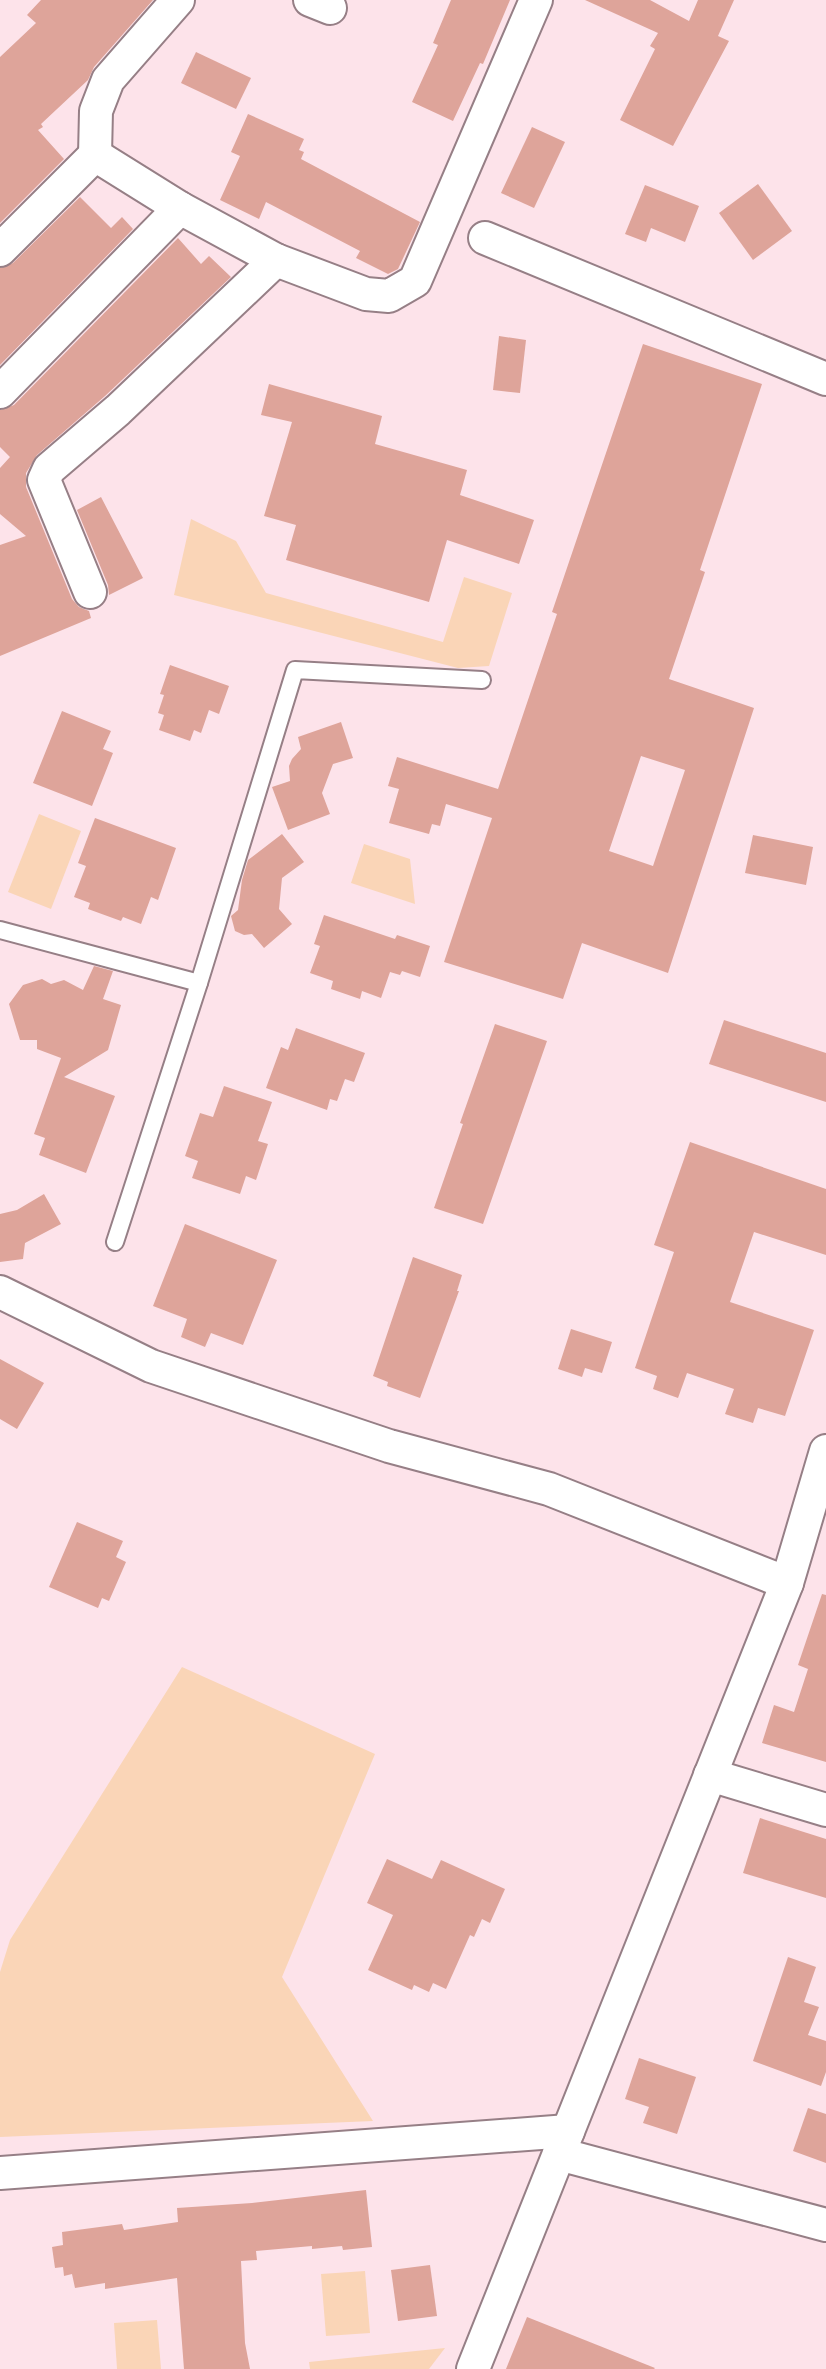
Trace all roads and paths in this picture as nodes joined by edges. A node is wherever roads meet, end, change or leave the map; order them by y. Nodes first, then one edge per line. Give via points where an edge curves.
1 (178, 0) edge
2 (536, 0) edge
3 (95, 155) junction
4 (180, 208) junction
5 (485, 238) dead end
6 (0, 250) edge
7 (276, 260) junction
8 (826, 379) edge
9 (0, 392) edge
10 (90, 592) dead end
11 (482, 680) dead end
12 (0, 930) edge
13 (199, 983) junction
14 (115, 1242) dead end
15 (0, 1292) edge
16 (826, 1451) edge
17 (787, 1583) junction
18 (710, 1775) junction
19 (826, 1810) edge
20 (564, 2143) junction
21 (0, 2173) edge
22 (826, 2225) edge
23 (473, 2369) edge

1 - 3 street via 108,80 96,111
2 - 7 street via 415,281 389,296 366,294
3 - 4 street
3 - 6 street
4 - 7 street
4 - 9 street
5 - 8 street
7 - 10 street via 49,469 44,480
11 - 13 lane via 295,670
12 - 13 lane
13 - 14 lane
15 - 17 street via 151,1366 389,1446 549,1489
16 - 17 street
17 - 18 street
18 - 19 street
18 - 20 street
20 - 21 street
20 - 22 street
20 - 23 street

